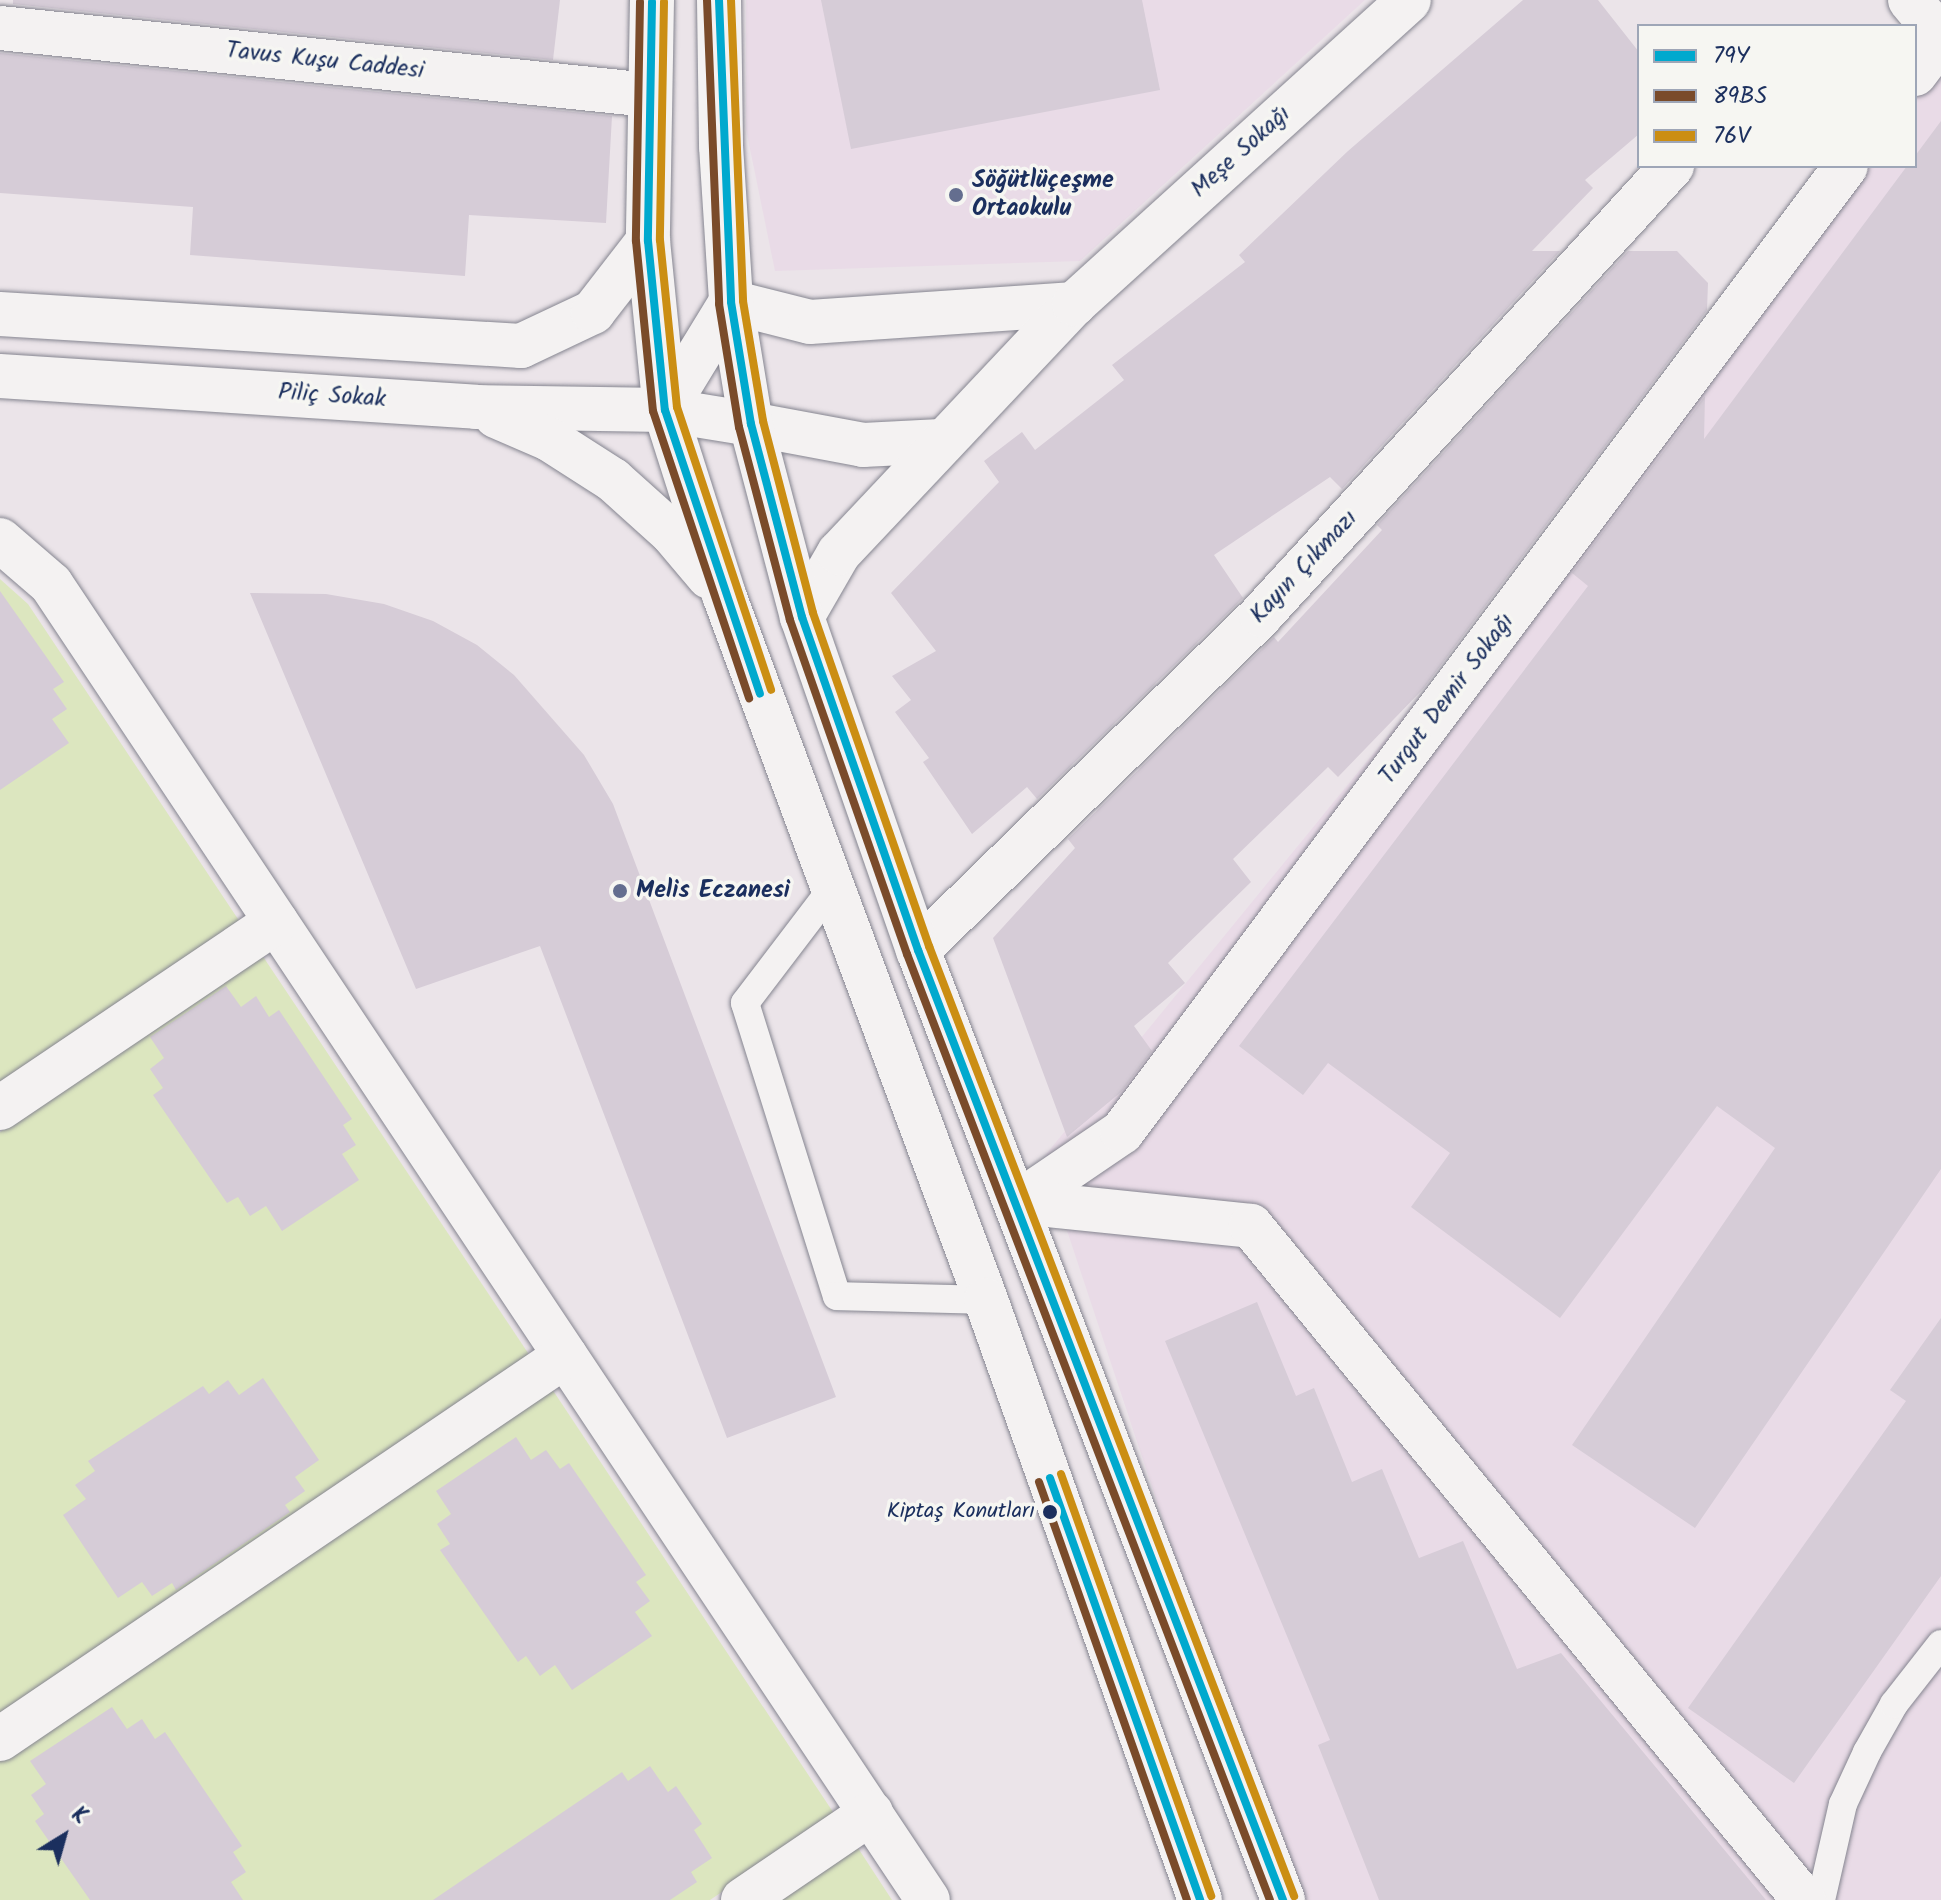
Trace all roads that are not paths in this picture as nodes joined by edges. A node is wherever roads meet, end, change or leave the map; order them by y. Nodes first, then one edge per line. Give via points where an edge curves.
1 (652, 0) edge
2 (719, 0) edge
3 (1409, 0) edge
4 (1923, 20) edge
5 (0, 28) edge
6 (1917, 71) edge
7 (650, 95) junction
8 (1670, 168) edge
9 (1845, 168) edge
10 (648, 241) junction
11 (731, 302) junction
12 (1074, 304) junction
13 (0, 314) edge
14 (183, 325) junction
15 (0, 376) edge
16 (180, 385) junction
17 (476, 407) junction
18 (665, 410) junction
19 (751, 424) junction
20 (941, 441) junction
21 (0, 540) edge
22 (724, 595) junction
23 (802, 617) junction
24 (831, 890) junction
25 (276, 922) junction
26 (918, 950) junction
27 (0, 1108) edge
28 (1019, 1202) junction
29 (986, 1300) junction
30 (565, 1356) junction
31 (1941, 1644) edge
32 (0, 1739) edge
33 (871, 1813) junction
34 (743, 1900) edge
35 (928, 1900) edge
36 (1200, 1900) edge
37 (1283, 1900) edge
38 (1804, 1900) edge
39 (1821, 1900) edge

1 - 7 street
2 - 11 street
3 - 12 street, Meşe Sokağı
4 - 6 street via 1927,58
5 - 7 street, Tavus Kuşu Caddesi
7 - 10 street
8 - 26 street, Kayın Çıkmazı via 1261,615
9 - 28 street, Turgut Demir Sokağı via 1122,1132
10 - 14 street via 593,312 521,346
10 - 18 street
11 - 12 street via 810,322
11 - 18 street
11 - 19 street
12 - 20 street, Meşe Sokağı
13 - 14 street
14 - 16 street
15 - 16 street, Piliç Sokak
16 - 17 street, Piliç Sokak
17 - 18 street, Piliç Sokak
17 - 22 street via 549,439 613,480 672,533
18 - 19 street, Piliç Sokak
18 - 22 street
19 - 20 street, Piliç Sokak via 863,445
19 - 23 street
20 - 23 street, Meşe Sokağı via 839,553
21 - 25 street via 51,584
22 - 24 street
23 - 26 street
24 - 29 street
24 - 29 lane via 745,1003 837,1296
25 - 27 street
25 - 30 street
26 - 28 street
28 - 37 street
28 - 38 street via 1251,1226
29 - 36 street
30 - 32 street
30 - 33 street
31 - 39 lane via 1894,1704 1867,1752 1843,1804
33 - 34 street
33 - 35 street

